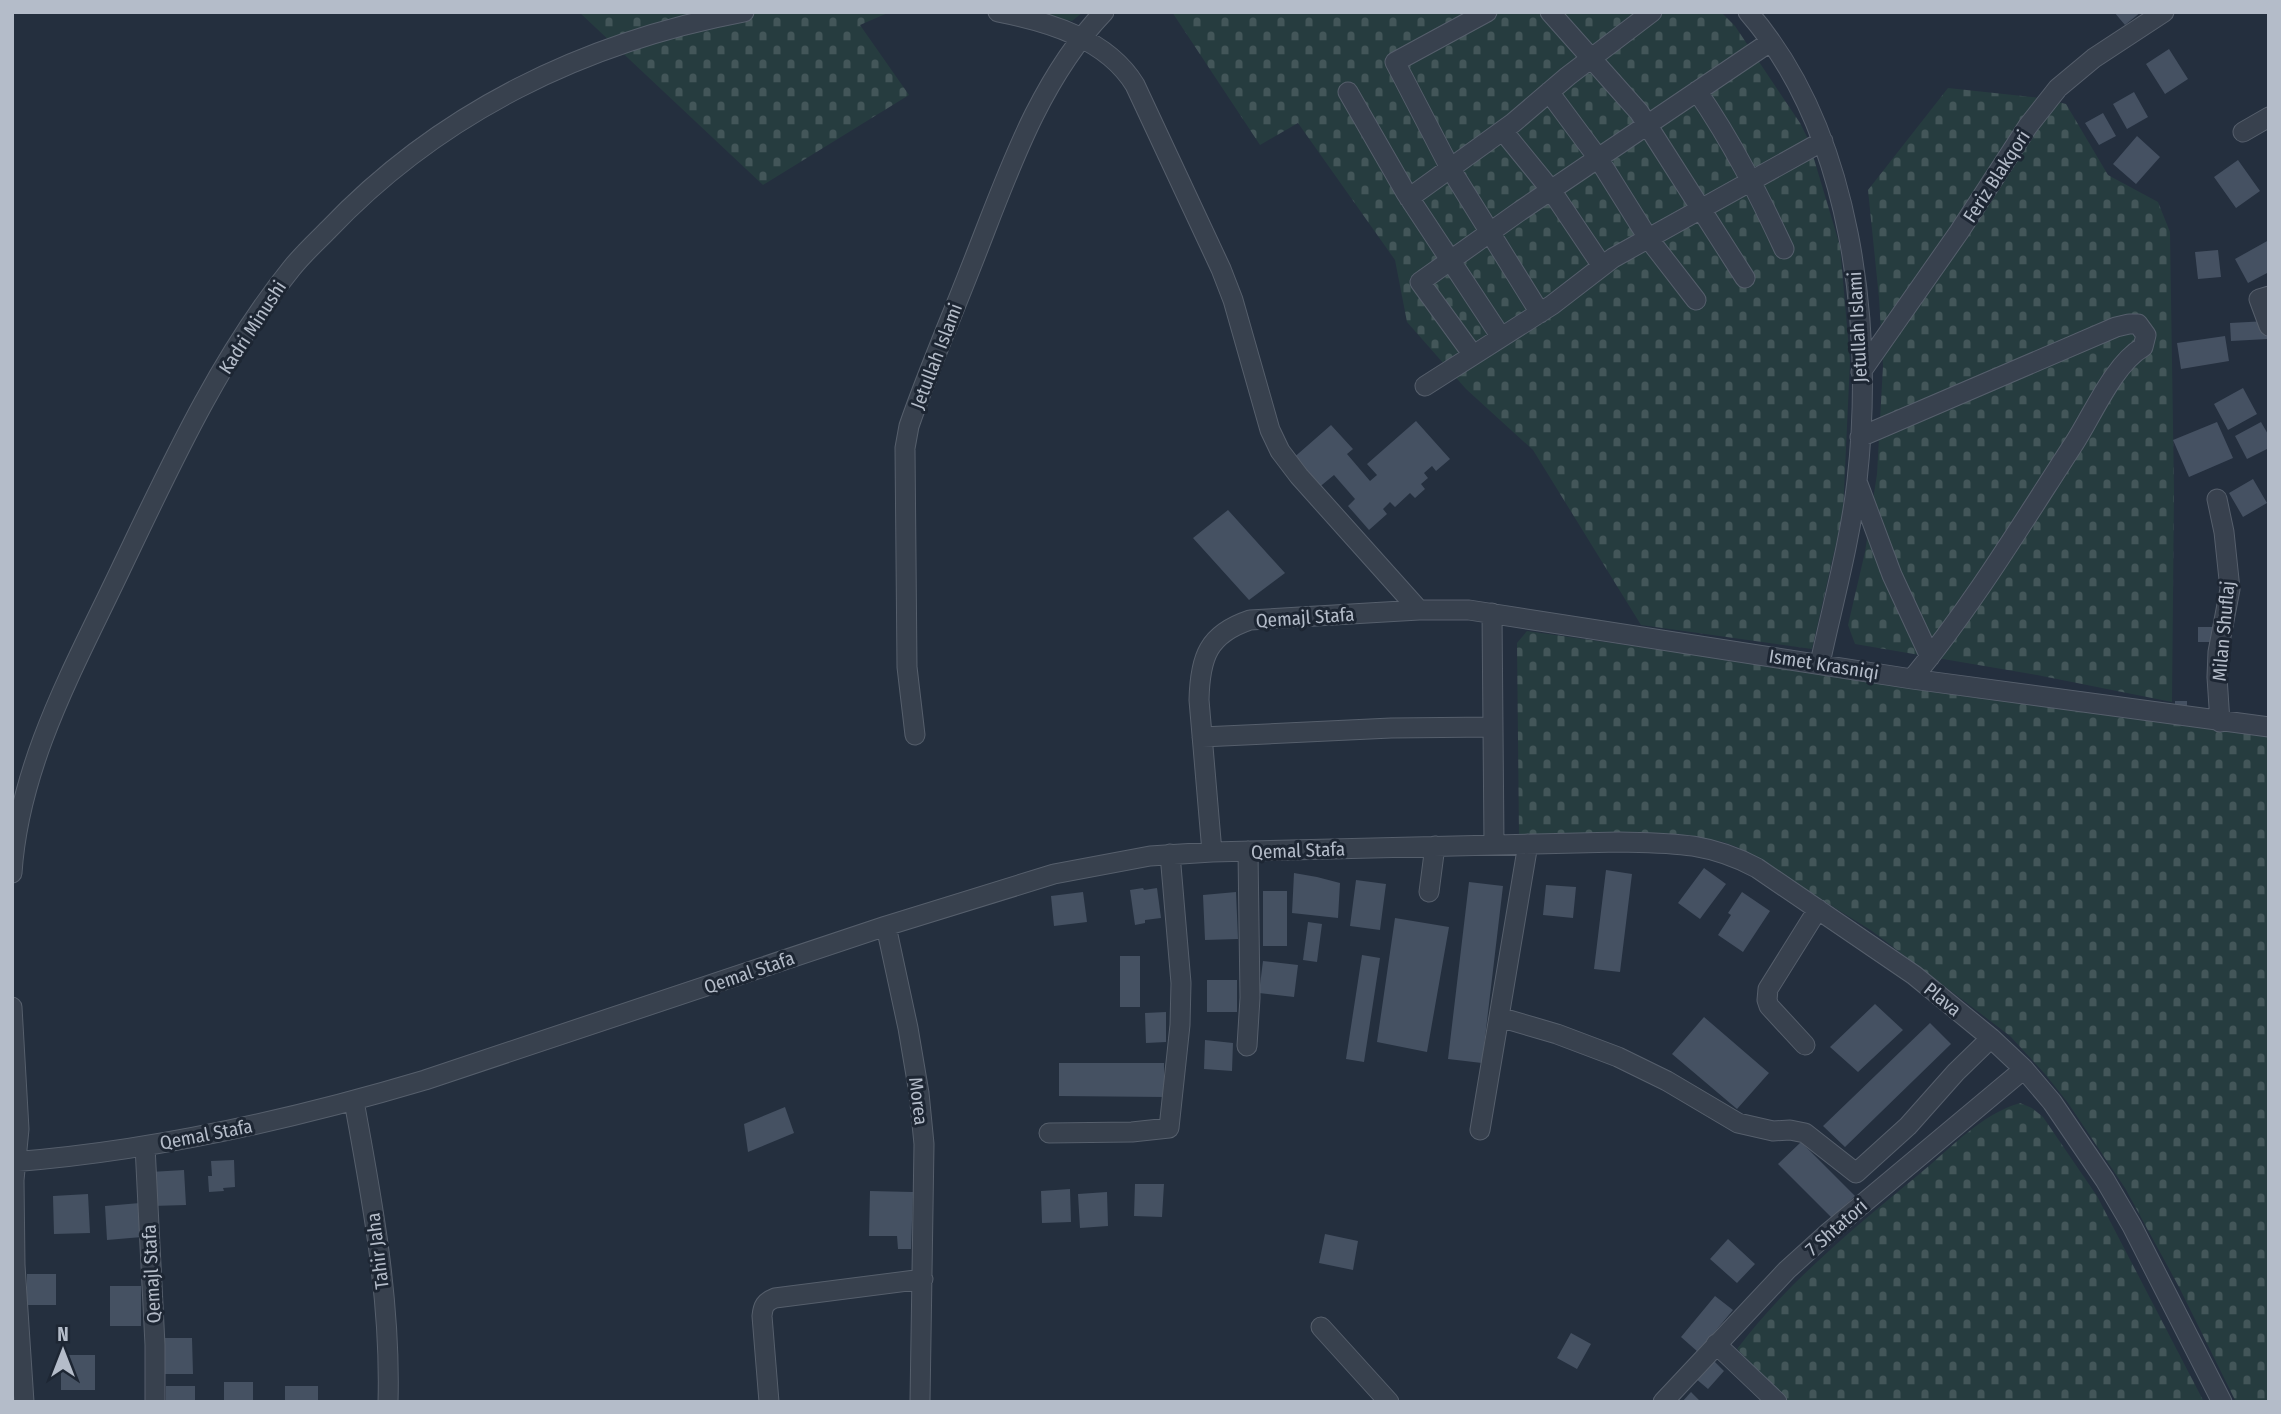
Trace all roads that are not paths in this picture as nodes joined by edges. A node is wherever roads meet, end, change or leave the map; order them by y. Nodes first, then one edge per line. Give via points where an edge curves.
1 (744, 12) edge
2 (998, 12) edge
3 (1104, 12) edge
4 (1487, 12) edge
5 (1550, 12) edge
6 (1652, 12) edge
7 (1748, 12) edge
8 (2164, 12) edge
9 (1082, 38) junction
10 (1770, 42) junction
11 (1592, 58) junction
12 (1697, 91) junction
13 (1348, 92) dead end
14 (1549, 92) junction
15 (2269, 117) edge
16 (1647, 125) junction
17 (1503, 131) junction
18 (2243, 132) dead end
19 (1823, 141) junction
20 (1598, 159) junction
21 (1450, 169) junction
22 (1752, 180) junction
23 (1551, 190) junction
24 (1409, 198) junction
25 (1702, 208) junction
26 (1489, 233) junction
27 (1648, 238) junction
28 (1784, 248) dead end
29 (1451, 261) junction
30 (1602, 266) junction
31 (1745, 278) dead end
32 (2269, 296) edge
33 (1696, 300) dead end
34 (1540, 313) junction
35 (2269, 327) edge
36 (1501, 337) junction
37 (1474, 355) junction
38 (1861, 372) junction
39 (1425, 386) dead end
40 (1860, 437) junction
41 (1857, 480) junction
42 (2217, 499) dead end
43 (1419, 610) junction
44 (1492, 613) junction
45 (1930, 657) junction
46 (1819, 663) junction
47 (1912, 679) junction
48 (2220, 722) junction
49 (1492, 727) junction
50 (2269, 727) edge
51 (915, 736) dead end
52 (1202, 737) junction
53 (1494, 844) junction
54 (1528, 844) junction
55 (1435, 846) junction
56 (1248, 851) junction
57 (1212, 852) junction
58 (1170, 854) junction
59 (12, 873) edge
60 (1429, 892) dead end
61 (1818, 909) junction
62 (886, 926) junction
63 (12, 1007) edge
64 (1499, 1017) junction
65 (1991, 1038) junction
66 (1805, 1045) dead end
67 (1247, 1046) dead end
68 (2024, 1069) junction
69 (354, 1101) junction
70 (1480, 1130) dead end
71 (1049, 1133) dead end
72 (145, 1146) junction
73 (14, 1162) edge
74 (1863, 1166) junction
75 (1883, 1186) junction
76 (923, 1279) junction
77 (1321, 1327) dead end
78 (1716, 1344) junction
79 (24, 1402) edge
80 (155, 1402) edge
81 (388, 1402) edge
82 (769, 1402) edge
83 (920, 1402) edge
84 (1389, 1402) edge
85 (1663, 1402) edge
86 (1777, 1402) edge
87 (2222, 1402) edge

1 - 59 street, Kadri Minushi via 612,47 505,94 415,150 366,191 292,268 229,360 192,425 68,678 31,772
2 - 9 street
3 - 9 street, Jetullah Islami
4 - 21 street via 1395,62
5 - 11 street
6 - 11 street
7 - 10 street, Jetullah Islami
8 - 38 street, Feriz Blakqori via 2058,88
9 - 43 street via 1105,51 1135,85 1221,269 1280,451
9 - 51 street, Jetullah Islami via 1029,125 909,426 905,448 907,667
10 - 12 street
10 - 19 street, Jetullah Islami
11 - 14 street
11 - 16 street
12 - 16 street
12 - 22 street
13 - 24 street
14 - 17 street
14 - 20 street
15 - 18 street
16 - 20 street
16 - 25 street
17 - 21 street
17 - 23 street
19 - 22 street
19 - 38 street, Jetullah Islami via 1852,257
20 - 23 street
20 - 27 street
21 - 24 street
21 - 26 street
22 - 25 street
22 - 28 street
23 - 26 street
23 - 30 street
24 - 29 street
25 - 27 street
25 - 31 street
26 - 29 street
26 - 34 street
27 - 30 street
27 - 33 street
29 - 36 street
29 - 37 street via 1419,282
30 - 34 street
32 - 35 street via 2259,299
34 - 36 street
36 - 37 street
37 - 39 street
38 - 40 street, Jetullah Islami
40 - 41 street, Jetullah Islami
40 - 45 street via 2116,327 2138,324 2146,335 2143,348 2134,352 2112,381 2012,541
41 - 45 street via 1892,575
41 - 46 street, Jetullah Islami
42 - 48 street, Milan Shuflaj via 2230,589 2218,652
43 - 44 street, Qemajl Stafa
43 - 52 street, Qemajl Stafa via 1267,618 1222,633 1203,660
44 - 46 street, Ismet Krasniqi
44 - 49 street
45 - 47 street
46 - 47 street, Ismet Krasniqi
47 - 48 street, Ismet Krasniqi
48 - 50 street, Ismet Krasniqi
49 - 52 street
49 - 53 street
52 - 57 street, Qemajl Stafa
53 - 54 street, Plava
53 - 55 street, Qemal Stafa
54 - 61 street, Plava via 1706,847 1733,855
54 - 64 street
55 - 56 street, Qemal Stafa
55 - 60 street
56 - 57 street, Qemal Stafa
56 - 67 street
57 - 58 street, Qemal Stafa
58 - 62 street, Qemal Stafa via 1054,874
58 - 71 street via 1181,983 1169,1128
61 - 65 street, Plava via 1914,975
61 - 66 street via 1768,989 1769,1006
62 - 69 street, Qemal Stafa
62 - 76 street, Morea via 919,1093 924,1144
63 - 73 street via 19,1129
64 - 70 street
64 - 74 street via 1618,1057 1738,1124 1805,1133 1856,1173
65 - 68 street, Plava
65 - 74 street via 1908,1126
68 - 75 street, 7 Shtatori
68 - 87 street, Plava via 2105,1180
69 - 72 street, Qemal Stafa
69 - 81 street, Tahir Jaha via 378,1255
72 - 73 street, Qemal Stafa
72 - 80 street, Qemajl Stafa
73 - 79 street
74 - 75 street
75 - 78 street, 7 Shtatori via 1787,1270
76 - 82 street via 767,1301 762,1316
76 - 83 street, Morea
77 - 84 street
78 - 85 street, 7 Shtatori
78 - 86 street

